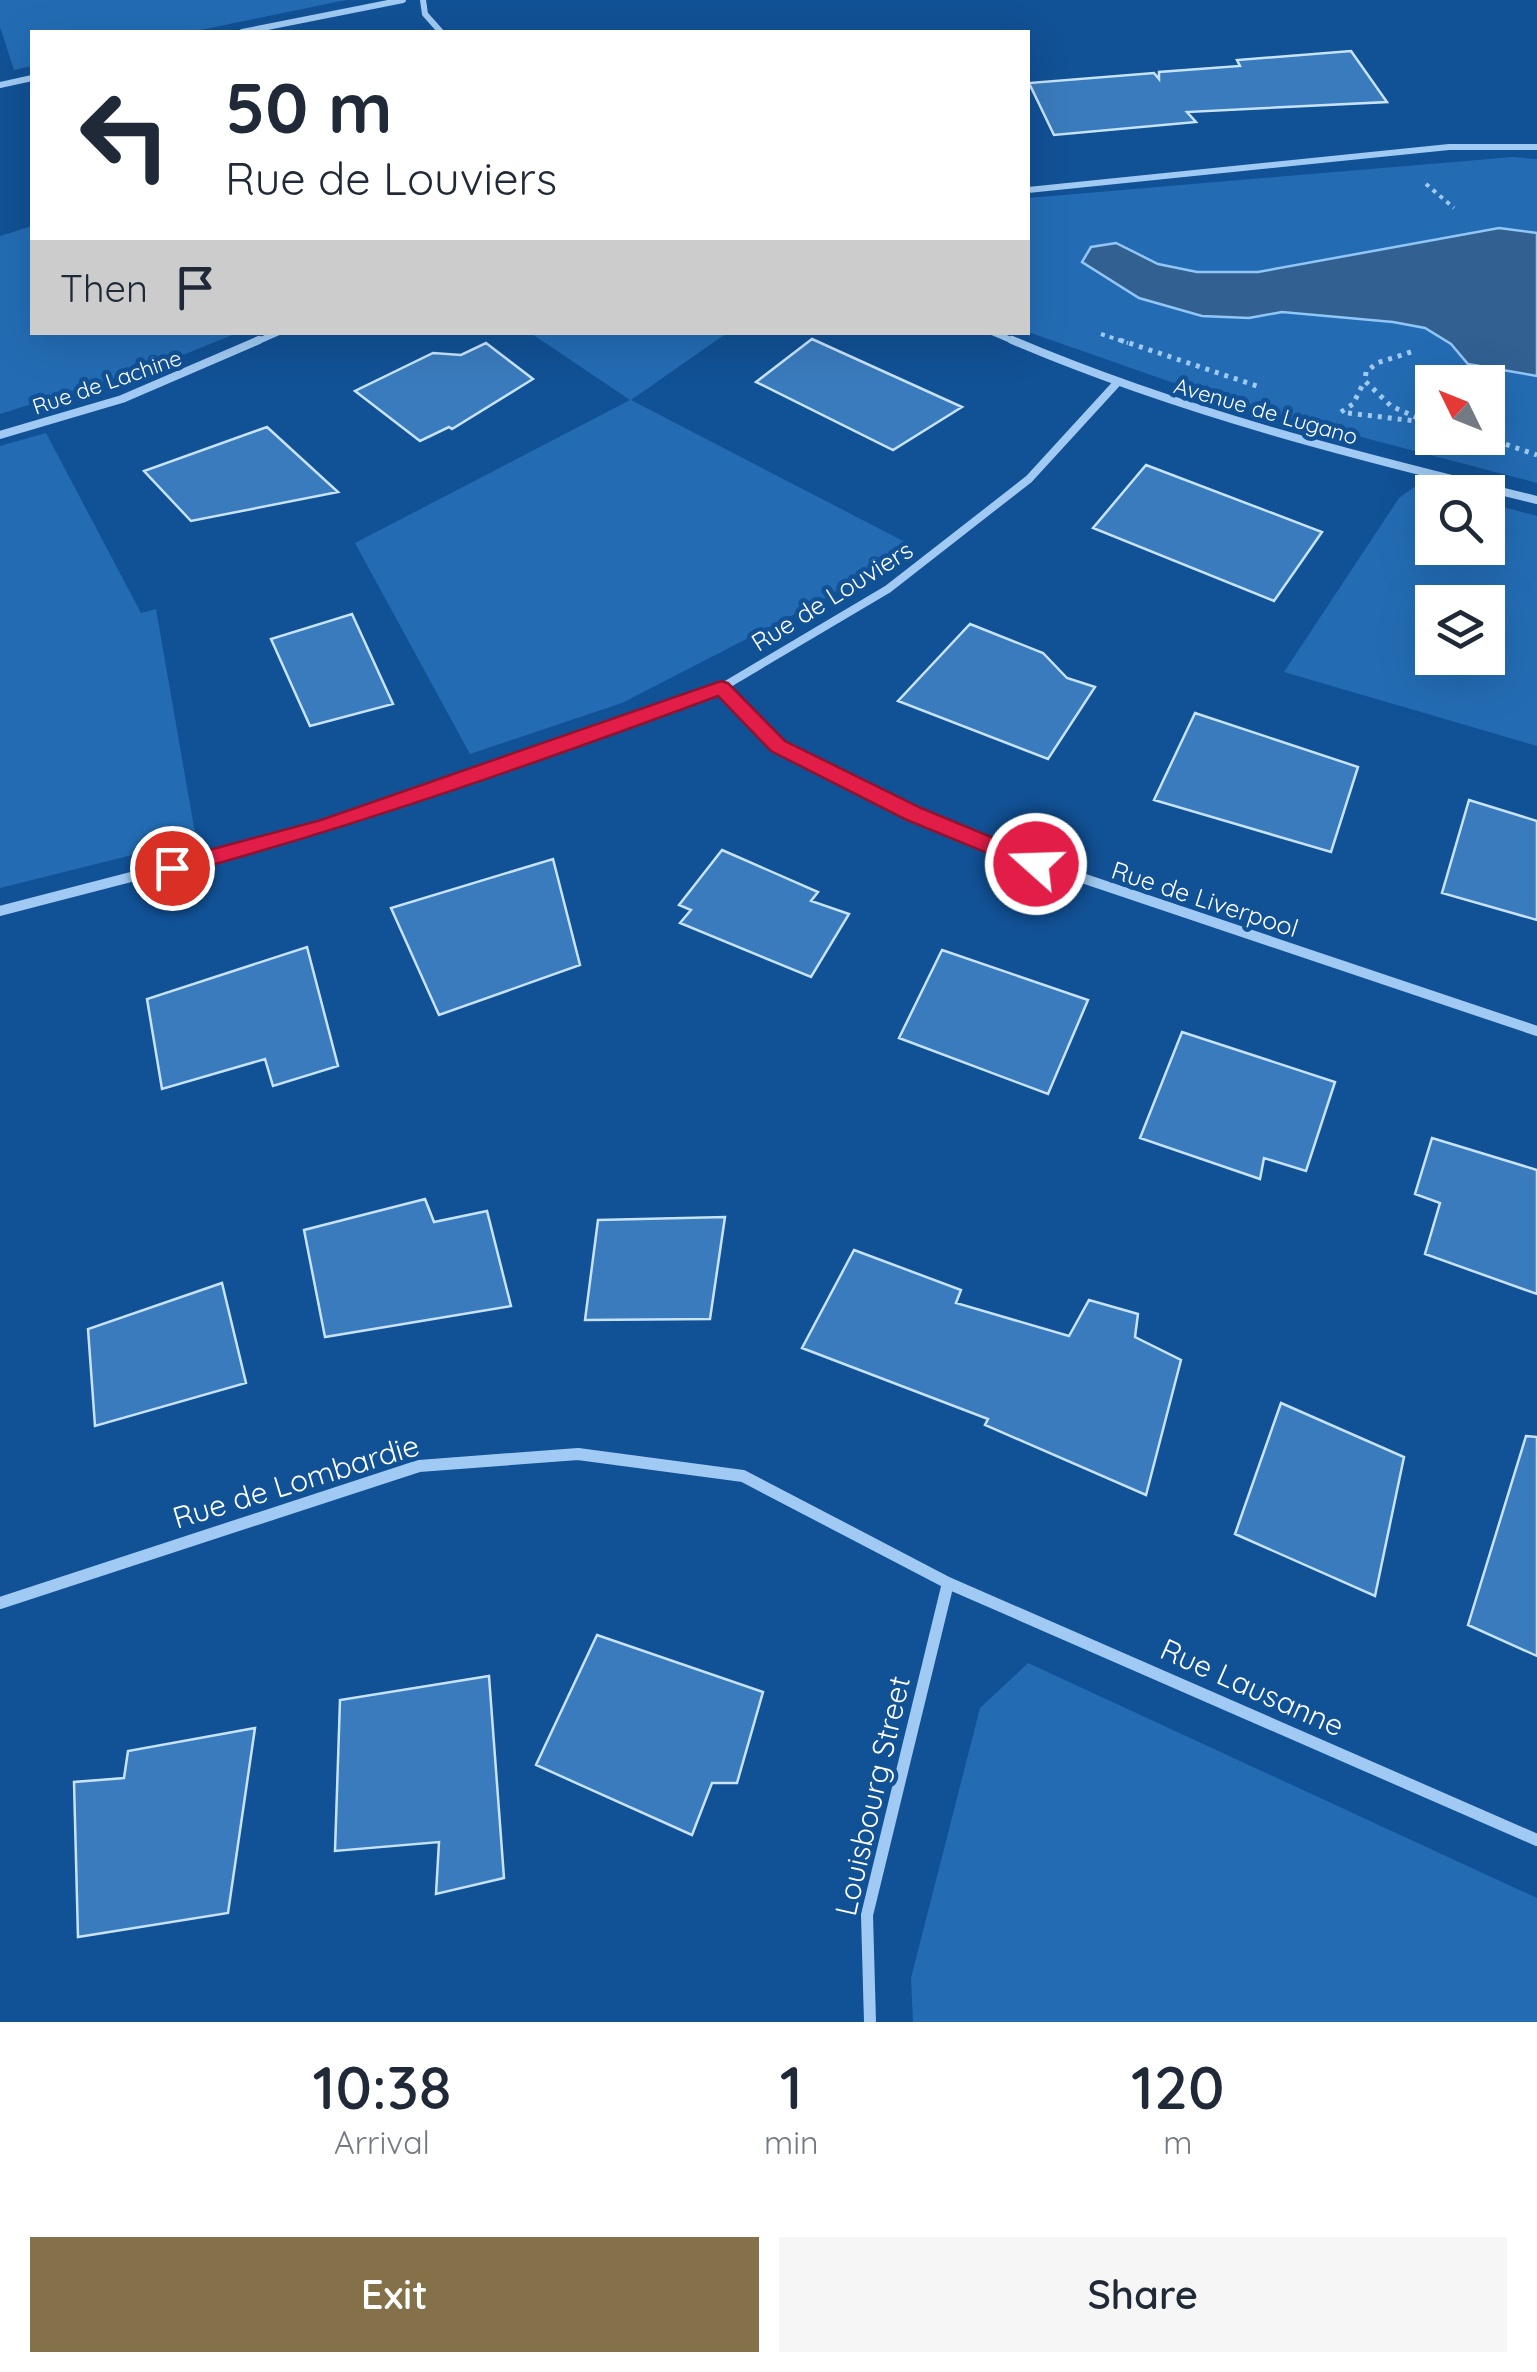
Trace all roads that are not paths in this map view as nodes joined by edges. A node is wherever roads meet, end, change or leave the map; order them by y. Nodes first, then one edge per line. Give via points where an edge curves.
1 (403, 0) edge
2 (422, 0) edge
3 (252, 30) edge
4 (438, 30) edge
5 (30, 78) edge
6 (0, 85) edge
7 (1537, 146) edge
8 (1030, 190) edge
9 (272, 335) edge
10 (999, 335) edge
11 (1116, 384) junction
12 (0, 435) edge
13 (1537, 500) edge
14 (721, 688) junction
15 (0, 911) edge
16 (1537, 1032) edge
17 (948, 1583) junction
18 (0, 1603) edge
19 (1537, 1840) edge
20 (870, 2022) edge

1 - 3 street
2 - 4 street
5 - 6 street
7 - 8 street via 1450,147
9 - 12 street, Rue de Lachine via 122,400
10 - 11 street, Avenue de Lugano
11 - 13 street, Avenue de Lugano via 1334,450
11 - 14 street, Rue de Louviers via 1028,478 943,549
14 - 15 street, Rue de Louviers via 324,827
14 - 16 street, Rue de Liverpool via 778,746 981,844
17 - 18 street, Rue de Lombardie via 743,1476 578,1454 420,1466
17 - 19 street, Rue Lausanne
17 - 20 street, Louisbourg Street via 867,1915

